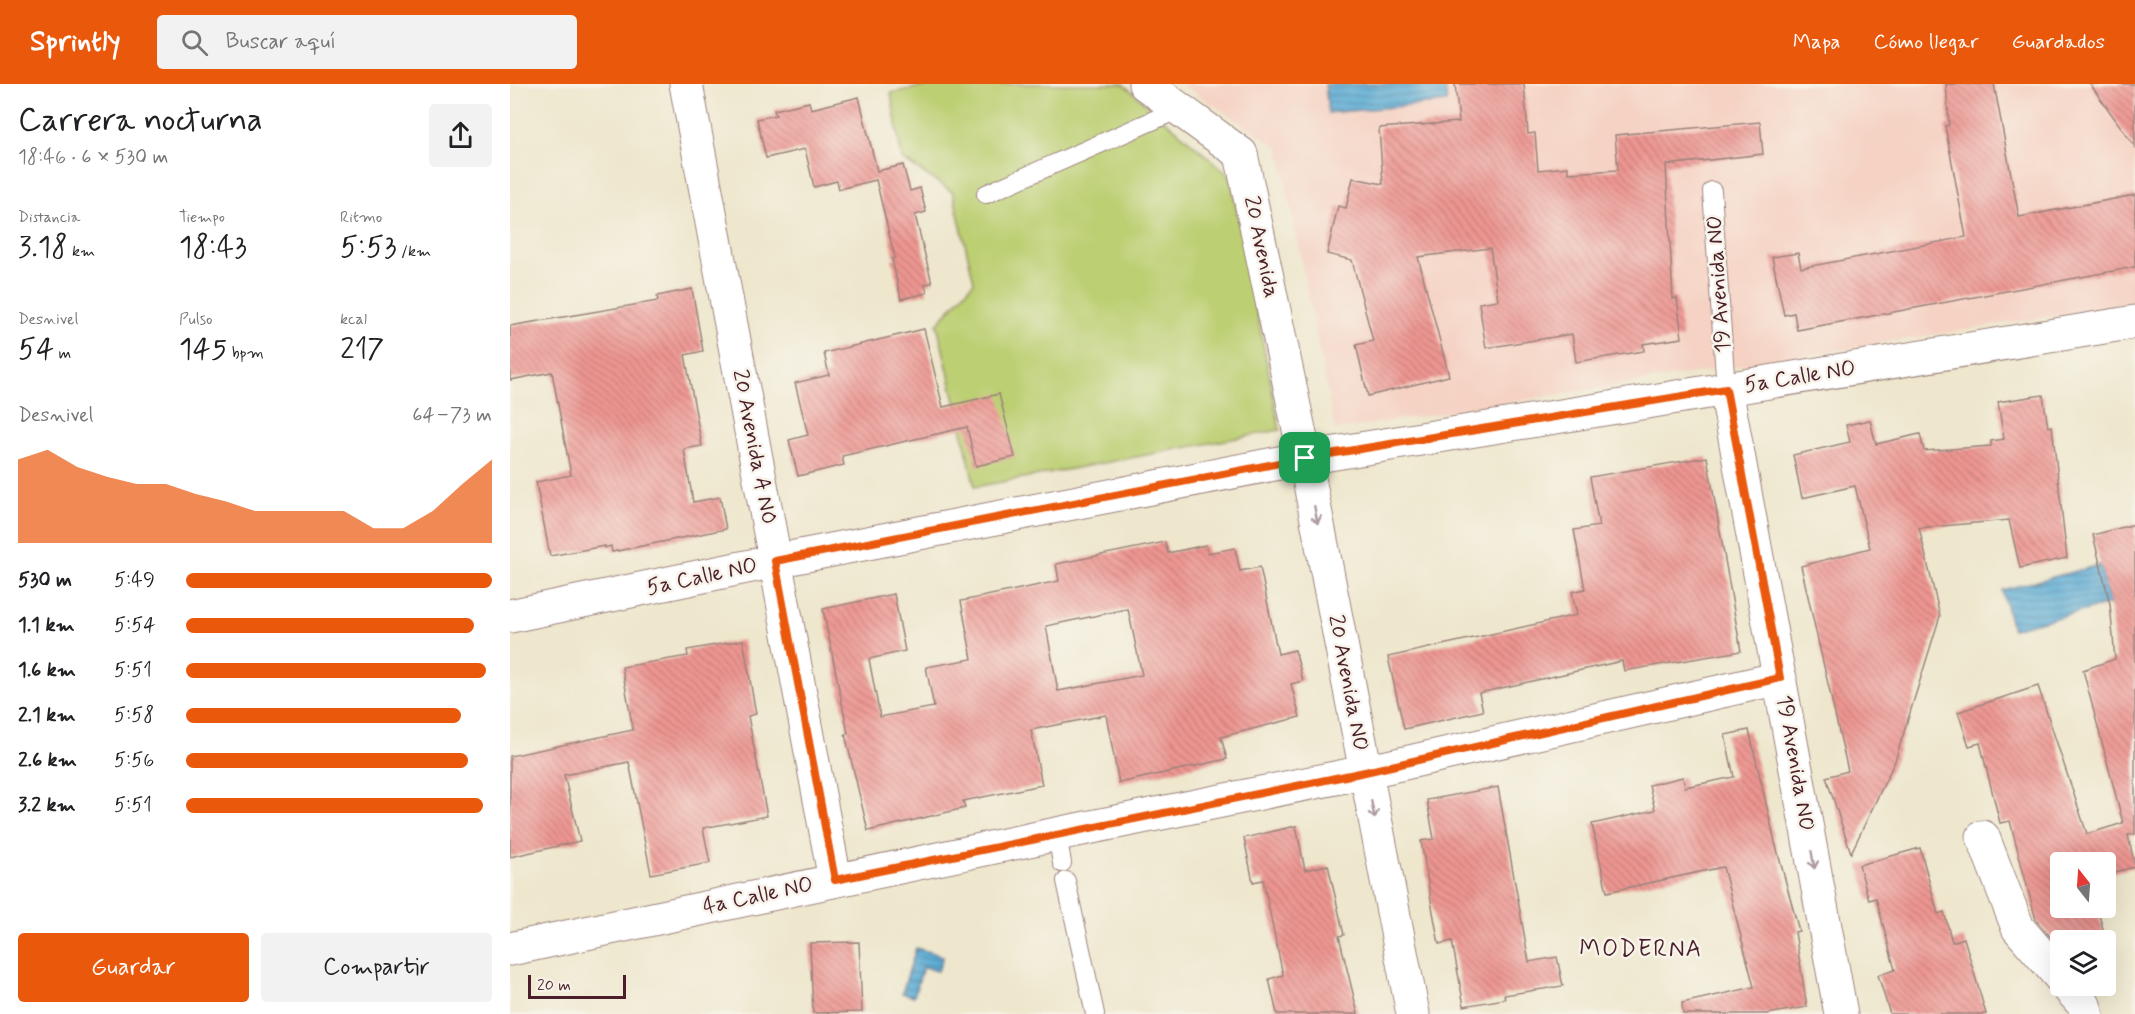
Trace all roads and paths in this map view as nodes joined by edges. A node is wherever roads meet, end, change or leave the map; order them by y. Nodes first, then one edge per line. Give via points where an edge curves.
1 (686, 84) edge
2 (1145, 84) edge
3 (1179, 109) junction
4 (1712, 190) dead end
5 (986, 194) dead end
6 (2135, 322) edge
7 (1726, 389) junction
8 (1305, 458) junction
9 (775, 561) junction
10 (510, 616) edge
11 (1780, 678) junction
12 (1365, 772) junction
13 (1983, 837) dead end
14 (1062, 859) junction
15 (835, 880) junction
16 (510, 949) edge
17 (2050, 965) edge
18 (2076, 996) edge
19 (1095, 1014) edge
20 (1413, 1014) edge
21 (1841, 1014) edge
22 (2086, 1014) edge

1 - 9 street, 20 Avenida A NO
2 - 3 street, 20 Avenida
3 - 5 lane
3 - 8 street, 20 Avenida via 1241,154
4 - 7 lane, 19 Avenida NO
6 - 7 street, 5a Calle NO
7 - 8 street, 5a Calle NO
7 - 11 street, 19 Avenida NO
8 - 9 street, 5a Calle NO
8 -> 12 street, 20 Avenida NO
9 - 10 street, 5a Calle NO
9 - 15 street, 20 Avenida A NO
11 - 12 street, 4a Calle NO
11 -> 21 street, 19 Avenida NO
12 - 14 street, 4a Calle NO
12 -> 20 street, 20 Avenida NO
13 - 17 street via 2018,928
14 - 15 street, 4a Calle NO
14 - 19 lane
15 - 16 street, 4a Calle NO
18 - 22 street

